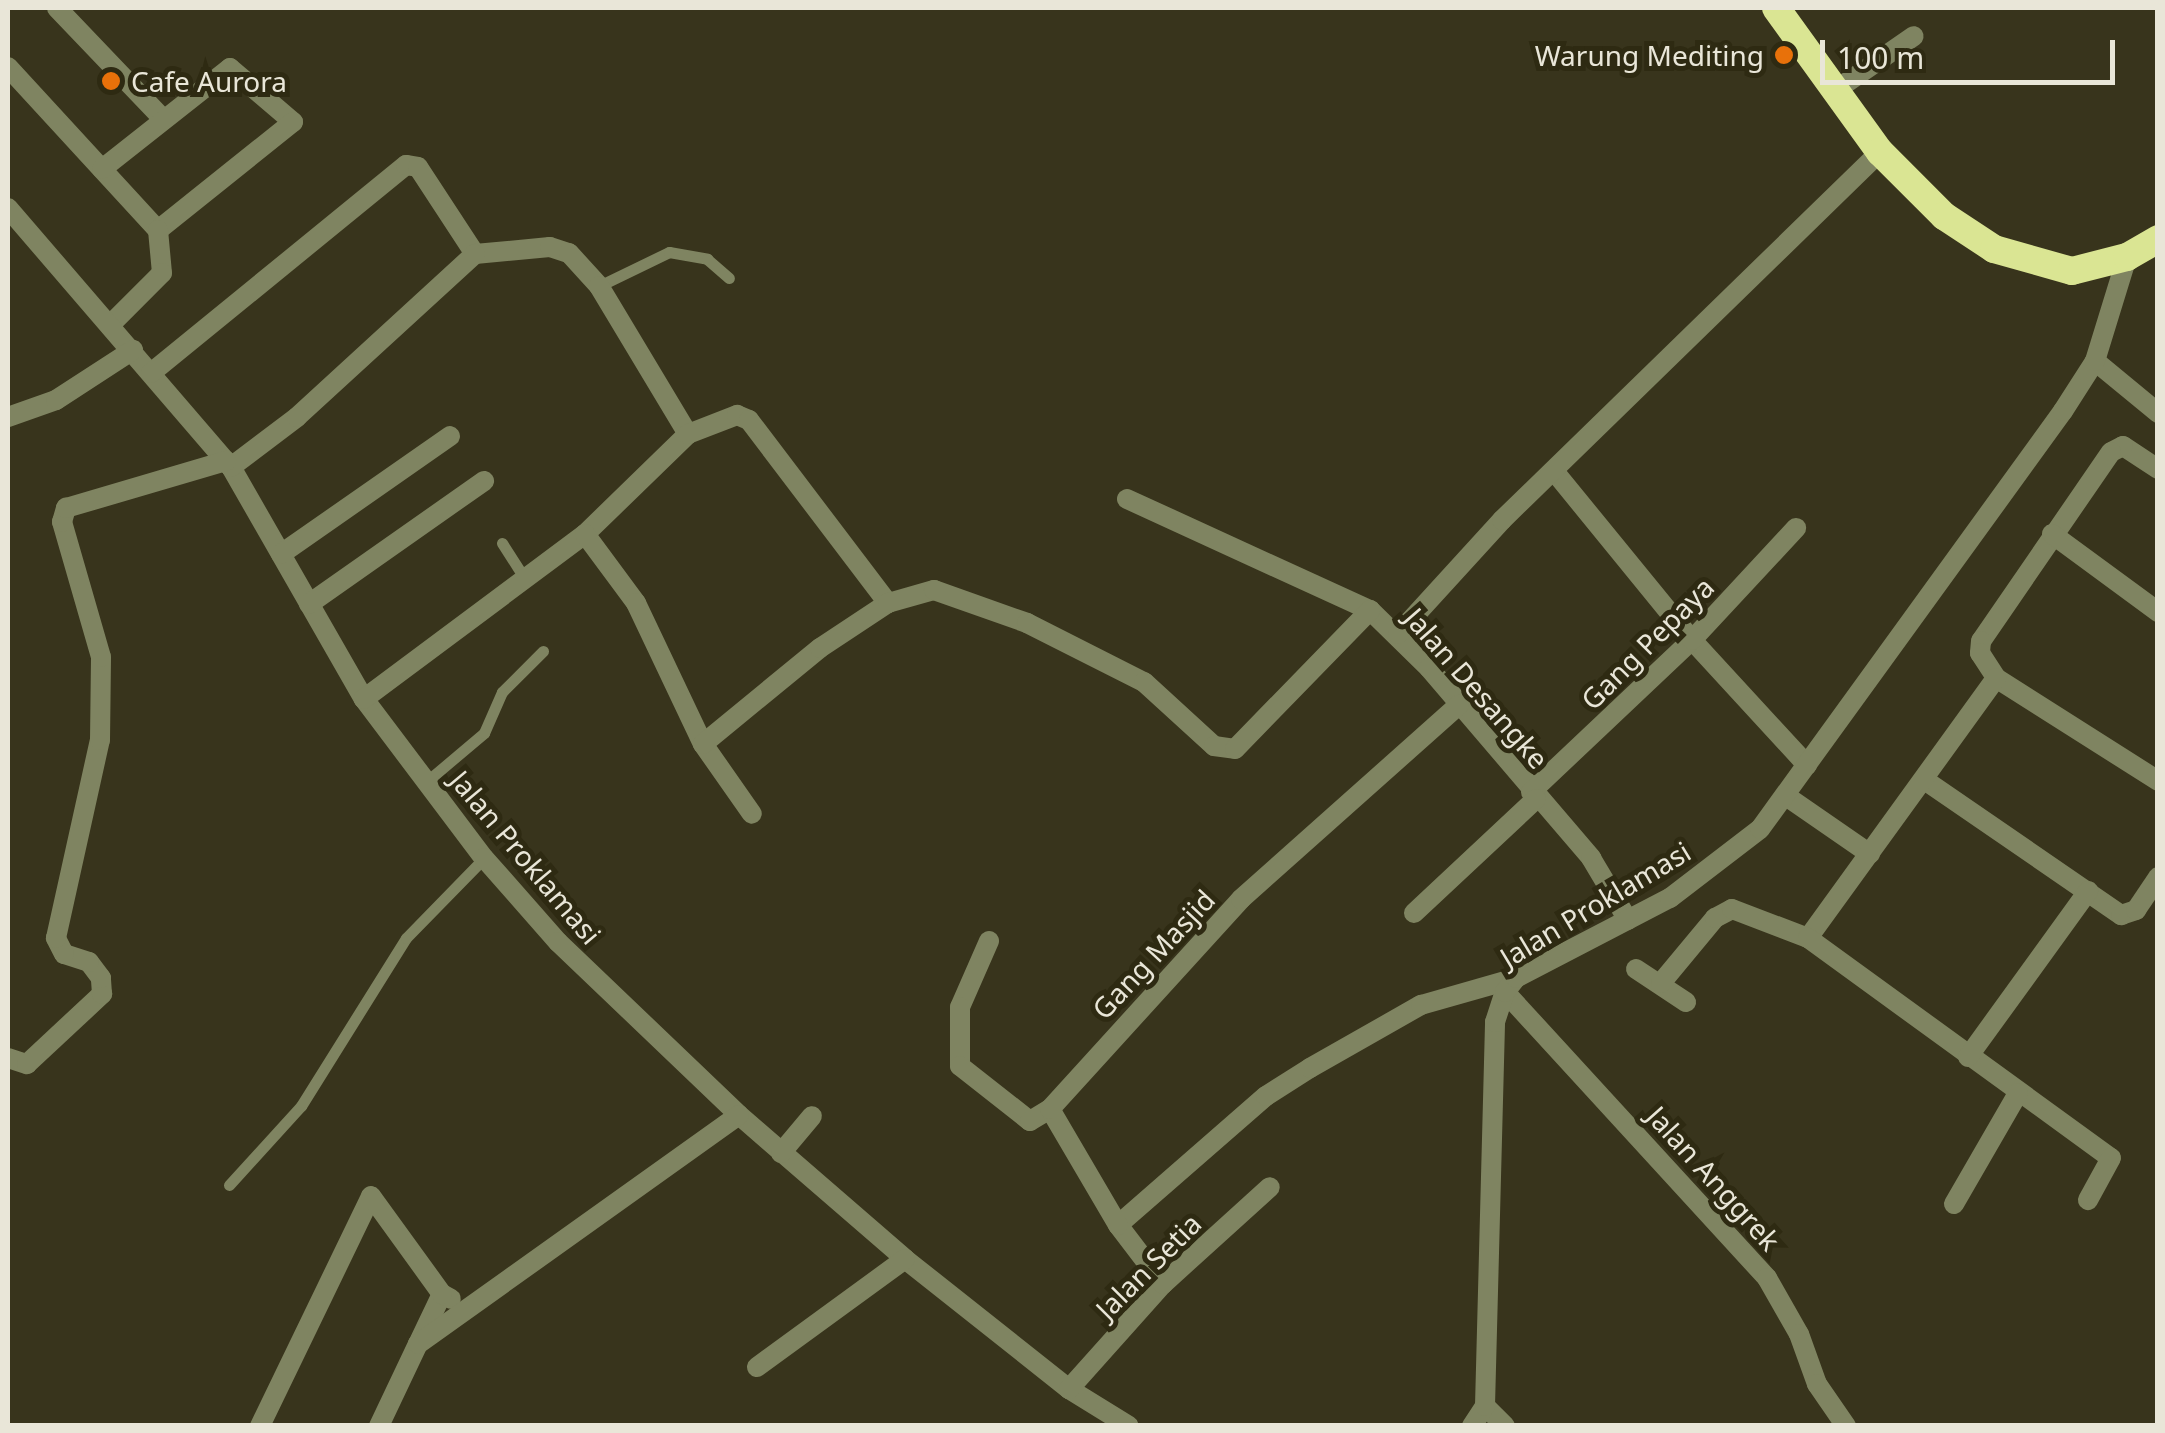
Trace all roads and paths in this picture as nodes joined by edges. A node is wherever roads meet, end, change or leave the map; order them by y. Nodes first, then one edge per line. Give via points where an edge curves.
1 (57, 8) edge
2 (1776, 8) edge
3 (1914, 36) dead end
4 (8, 67) edge
5 (1832, 92) junction
6 (162, 118) junction
7 (1880, 152) junction
8 (102, 170) junction
9 (8, 208) edge
10 (158, 230) junction
11 (2158, 238) edge
12 (475, 254) junction
13 (2127, 257) junction
14 (730, 278) dead end
15 (600, 286) junction
16 (110, 324) junction
17 (133, 350) junction
18 (2095, 361) junction
19 (151, 374) junction
20 (2158, 413) edge
21 (8, 417) edge
22 (688, 434) junction
23 (450, 436) dead end
24 (228, 463) junction
25 (2158, 469) edge
26 (1554, 471) junction
27 (484, 481) dead end
28 (1127, 499) dead end
29 (1796, 528) dead end
30 (585, 534) junction
31 (2052, 534) junction
32 (502, 544) dead end
33 (280, 554) junction
34 (525, 578) junction
35 (888, 603) junction
36 (309, 604) junction
37 (1370, 610) junction
38 (2158, 612) edge
39 (1398, 634) junction
40 (1692, 640) junction
41 (543, 651) dead end
42 (1996, 678) junction
43 (364, 699) junction
44 (1459, 705) junction
45 (703, 744) junction
46 (1807, 764) junction
47 (2158, 781) edge
48 (426, 782) junction
49 (1926, 782) junction
50 (1534, 795) junction
51 (1786, 796) junction
52 (752, 814) dead end
53 (1870, 854) junction
54 (484, 858) junction
55 (2158, 877) edge
56 (2088, 892) junction
57 (1414, 913) dead end
58 (1628, 920) junction
59 (1808, 938) junction
60 (989, 942) dead end
61 (1636, 969) dead end
62 (1661, 984) junction
63 (1511, 985) junction
64 (1686, 1002) dead end
65 (8, 1058) edge
66 (1968, 1058) junction
67 (2018, 1093) junction
68 (1050, 1109) junction
69 (739, 1115) junction
70 (812, 1116) dead end
71 (781, 1153) junction
72 (229, 1185) dead end
73 (1270, 1188) dead end
74 (2088, 1200) dead end
75 (1954, 1204) dead end
76 (1118, 1225) junction
77 (905, 1259) junction
78 (1163, 1284) junction
79 (442, 1294) junction
80 (471, 1310) junction
81 (418, 1344) junction
82 (757, 1367) dead end
83 (1070, 1389) junction
84 (1482, 1418) edge
85 (260, 1426) edge
86 (378, 1426) edge
87 (1129, 1426) edge
88 (1505, 1426) edge
89 (1846, 1426) edge

1 - 6 street
2 - 5 highway
3 - 5 street
4 - 8 street
5 - 7 highway
6 - 8 street
6 - 10 street via 230,68 293,122
7 - 13 highway via 1944,216 1994,250 2072,270
7 - 26 street
8 - 10 street
9 - 16 street, Jalan Proklamasi
10 - 16 street via 162,273
11 - 13 highway
12 - 15 street via 550,247 569,254
12 - 19 street via 418,167 406,166
12 - 24 street via 297,417
13 - 18 street, Jalan Proklamasi
14 - 15 lane via 706,258 670,252
15 - 22 street
16 - 17 street, Jalan Proklamasi
17 - 19 street, Jalan Proklamasi
17 - 21 street via 56,400
18 - 20 street
18 - 46 street, Jalan Proklamasi
19 - 24 street, Jalan Proklamasi
22 - 30 street
22 - 35 street via 738,415 749,420
23 - 33 street
24 - 33 street, Jalan Proklamasi
24 - 65 street via 66,508 62,522 101,657 100,740 56,938 64,954 89,962 102,978 102,994 27,1064
25 - 31 street via 2117,447
26 - 39 street
26 - 40 street
27 - 36 street
28 - 37 street, Jalan Desangke
29 - 40 street, Gang Pepaya
30 - 34 street
30 - 45 street via 636,603
31 - 38 street
31 - 42 street via 1981,641 1984,663
32 - 34 lane
33 - 36 street, Jalan Proklamasi
34 - 43 street
35 - 37 street via 934,590 1027,624 1144,682 1224,750 1249,738
35 - 45 street via 820,648
36 - 43 street, Jalan Proklamasi
37 - 39 street, Jalan Desangke
39 - 44 street, Jalan Desangke
40 - 46 street
40 - 50 street, Gang Pepaya
41 - 48 lane via 502,692 484,734
42 - 47 street
42 - 49 street
43 - 48 street, Jalan Proklamasi
44 - 50 street, Jalan Desangke
44 - 68 street, Gang Masjid via 1241,899
45 - 52 street
46 - 51 street, Jalan Proklamasi
48 - 54 street, Jalan Proklamasi
49 - 53 street
49 - 56 street
50 - 57 street, Gang Pepaya
50 - 58 street, Jalan Desangke via 1590,858
51 - 53 street
51 - 58 street, Jalan Proklamasi via 1760,829 1670,898
53 - 59 street
54 - 69 street, Jalan Proklamasi via 558,942
54 - 72 lane via 406,938 301,1106
55 - 56 street via 2129,915
56 - 66 street
58 - 63 street, Jalan Proklamasi
59 - 62 street via 1732,909 1715,918
59 - 66 street
60 - 68 street via 960,1006 960,1066 1030,1122
61 - 62 street
62 - 64 street
63 - 76 street via 1422,1006 1310,1068 1266,1096
63 - 84 street, Jalan Proklamasi via 1495,1022
63 - 89 street, Jalan Anggrek via 1767,1278 1799,1334 1817,1384
66 - 67 street
67 - 74 street via 2110,1158
67 - 75 street
68 - 76 street
69 - 71 street, Jalan Proklamasi
69 - 80 street
70 - 71 street
71 - 77 street, Jalan Proklamasi
73 - 78 street, Jalan Setia
76 - 78 street
77 - 82 street
77 - 83 street, Jalan Proklamasi
78 - 83 street, Jalan Setia
79 - 80 street
79 - 81 street
79 - 85 street via 371,1196
80 - 81 street
81 - 86 street
83 - 87 street, Jalan Proklamasi
84 - 88 street

